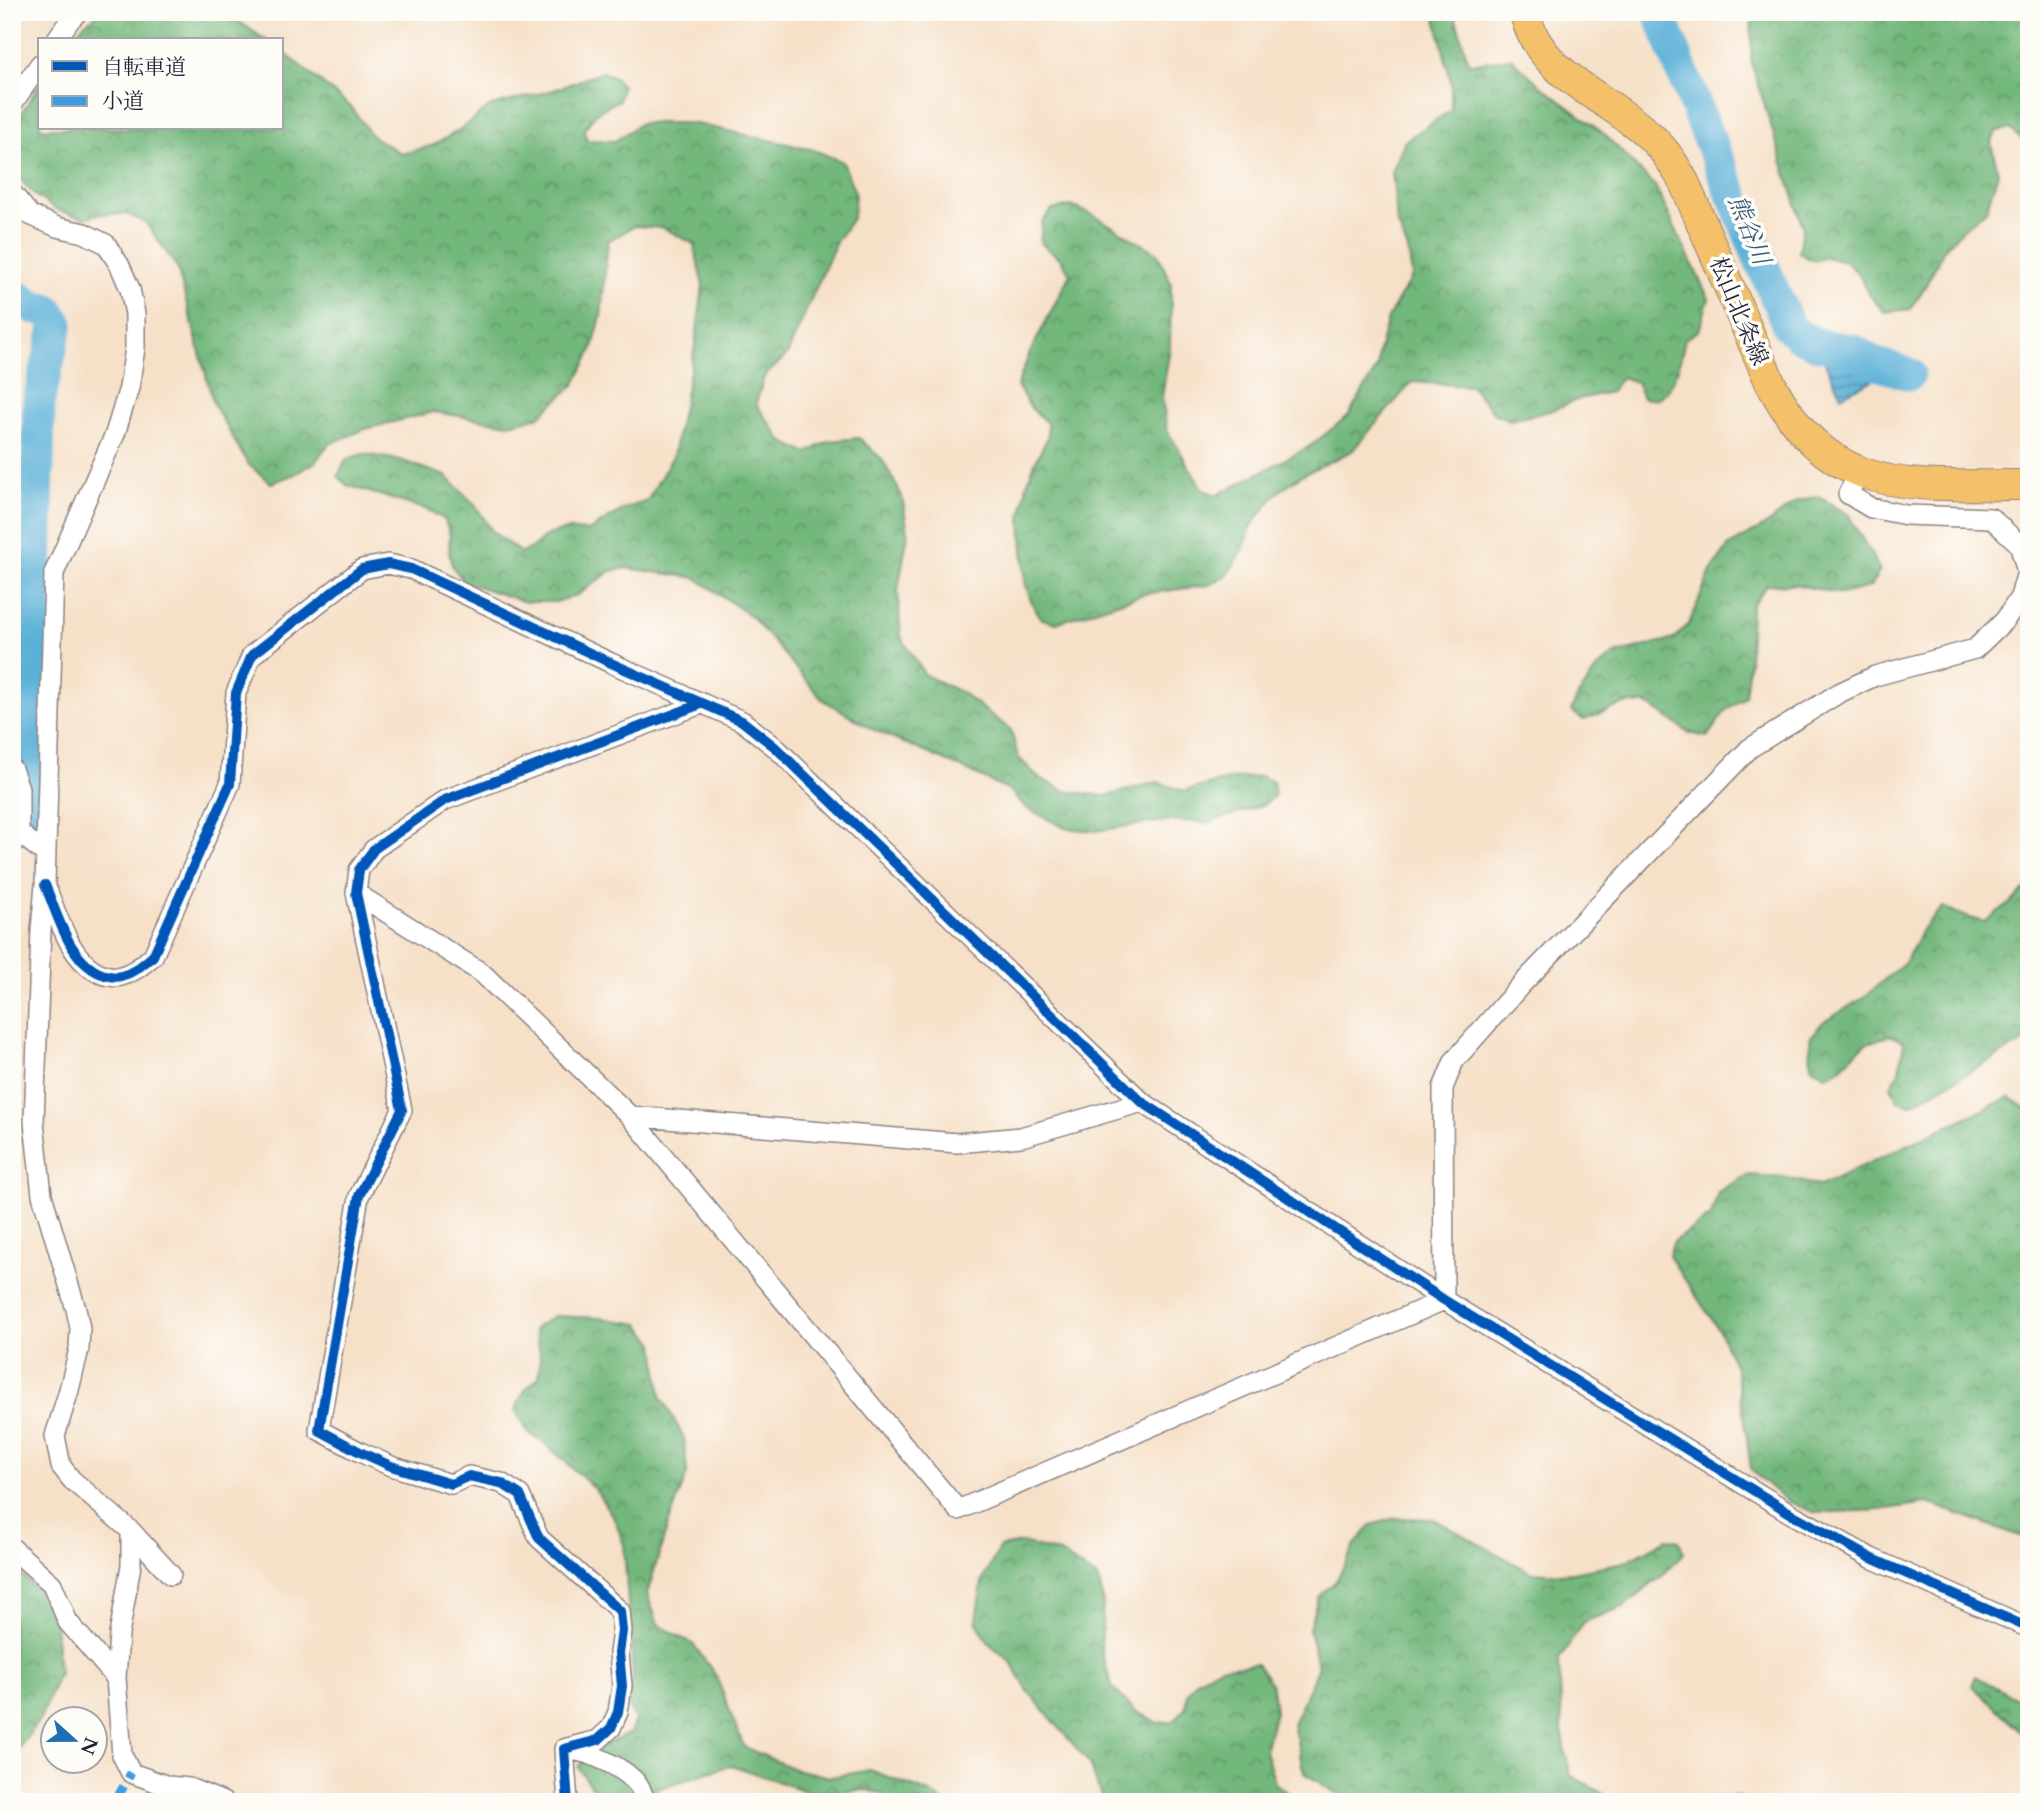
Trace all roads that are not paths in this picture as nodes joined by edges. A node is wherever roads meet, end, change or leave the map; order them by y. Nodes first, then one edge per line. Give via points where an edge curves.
1 (78, 12) edge
2 (1525, 12) edge
3 (57, 38) edge
4 (38, 67) edge
5 (12, 104) edge
6 (12, 193) edge
7 (1859, 473) junction
8 (2029, 485) edge
9 (701, 704) junction
10 (12, 769) edge
11 (16, 792) edge
12 (46, 854) junction
13 (45, 885) junction
14 (356, 893) junction
15 (1142, 1102) junction
16 (630, 1116) junction
17 (1444, 1300) junction
18 (131, 1531) junction
19 (12, 1548) edge
20 (171, 1575) dead end
21 (2029, 1628) edge
22 (116, 1678) junction
23 (564, 1749) junction
24 (223, 1802) edge
25 (568, 1802) edge
26 (645, 1802) edge

1 - 3 street
2 - 7 main road, 松山北条線 via 1531,36 1545,56 1668,155 1782,405 1815,446
4 - 5 street
6 - 12 street via 30,215 106,244 130,289 135,314 135,348 122,411 54,573
7 - 8 main road, 松山北条線 via 1931,484
7 - 17 street via 1848,494 1871,509 1991,518 2019,544 2027,572 2020,597 2005,620 1975,649 1875,676 1750,748 1521,985 1454,1061 1443,1088
9 - 13 street via 411,569 388,564 362,569 252,655 236,693 230,784 153,956 117,978 82,962
9 - 14 street via 445,800 374,849 359,870
9 - 15 street via 742,721 775,747
10 - 11 street
11 - 12 street via 19,833
12 - 13 street
13 - 18 street via 34,1122 42,1195 80,1328 79,1349 55,1436 61,1466 72,1480
14 - 16 street via 482,973
14 - 23 street via 402,1110 359,1196 319,1430 391,1466 451,1484 469,1476 501,1483 520,1495 539,1538 620,1611 618,1712 611,1728 598,1740
15 - 16 street via 1021,1137 957,1143
15 - 17 street
16 - 17 street via 958,1510
17 - 21 street via 1795,1516 1871,1558
18 - 20 street
18 - 22 street
19 - 22 street via 52,1584 68,1622
22 - 24 street via 122,1755 131,1773
23 - 25 street
23 - 26 street via 582,1751 626,1774 639,1786

